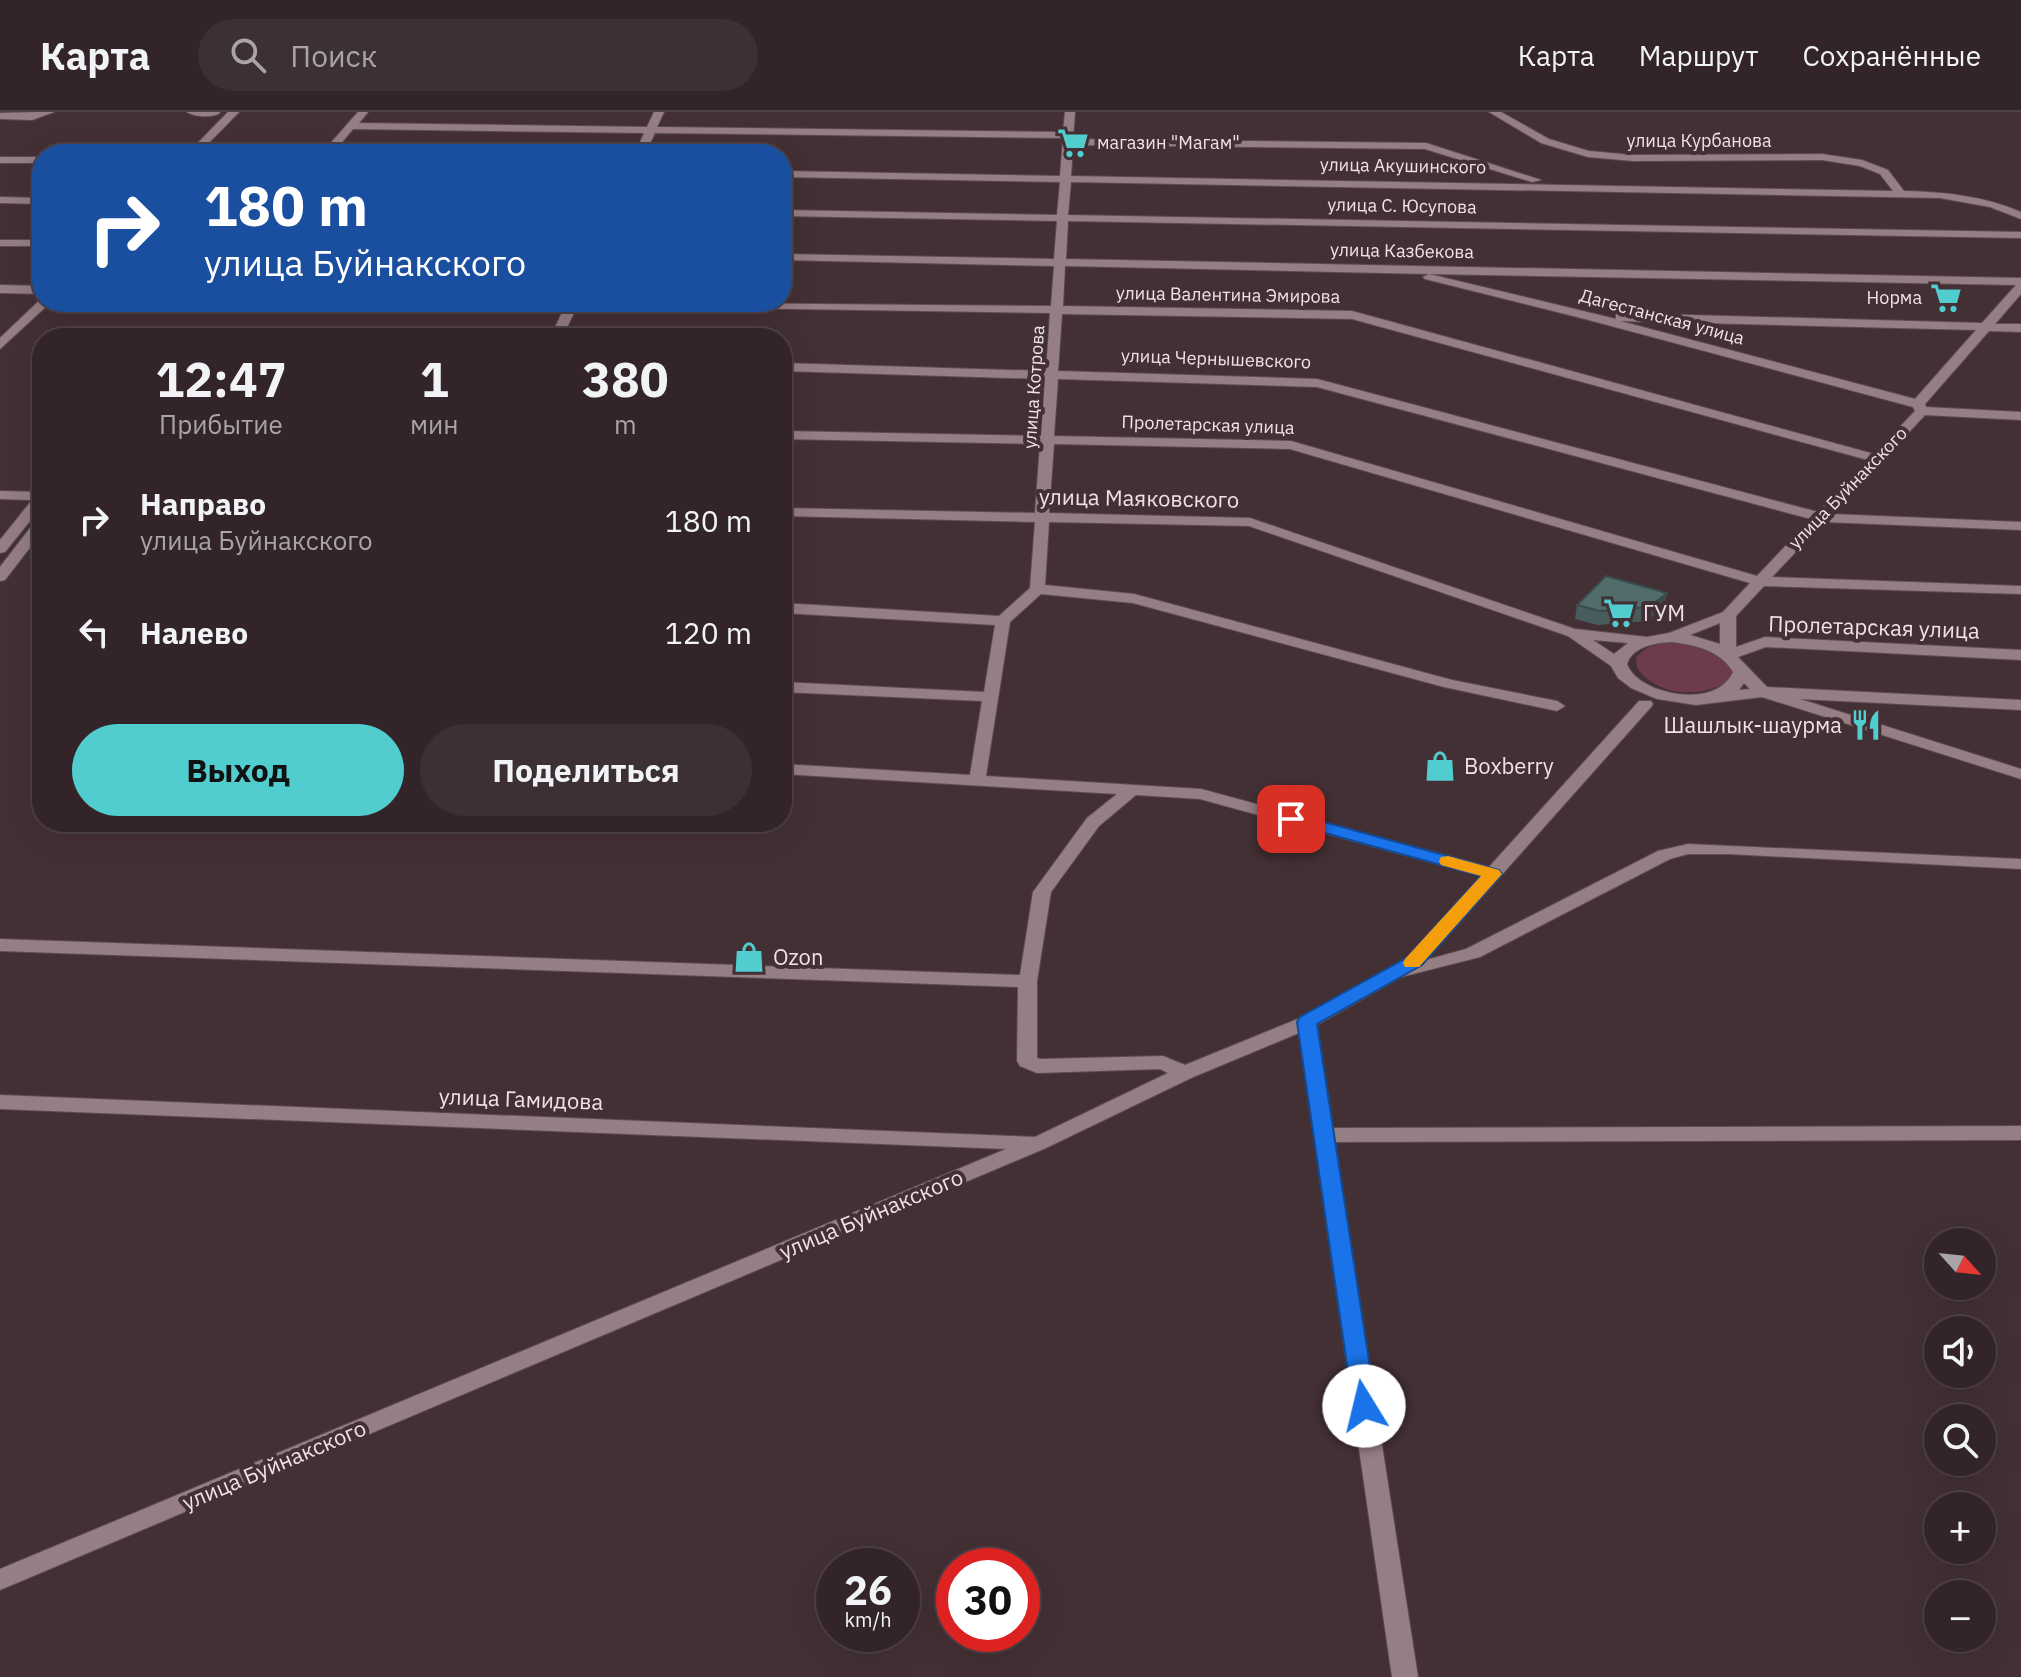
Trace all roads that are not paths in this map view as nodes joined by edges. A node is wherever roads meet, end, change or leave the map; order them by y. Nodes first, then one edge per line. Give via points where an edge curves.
1 (49, 112) edge
2 (192, 112) edge
3 (234, 112) edge
4 (363, 112) edge
5 (659, 112) edge
6 (1070, 112) edge
7 (1494, 112) edge
8 (215, 113) edge
9 (0, 116) edge
10 (351, 126) junction
11 (651, 130) junction
12 (1070, 139) junction
13 (202, 144) edge
14 (335, 144) edge
15 (645, 144) edge
16 (0, 160) edge
17 (32, 160) edge
18 (792, 174) edge
19 (1067, 179) junction
20 (1554, 186) junction
21 (1901, 194) junction
22 (0, 200) edge
23 (32, 201) edge
24 (792, 213) edge
25 (2021, 216) edge
26 (1064, 218) junction
27 (2021, 235) edge
28 (0, 243) edge
29 (32, 243) edge
30 (792, 257) edge
31 (1061, 262) junction
32 (1396, 269) junction
33 (2021, 285) edge
34 (0, 289) edge
35 (32, 290) edge
36 (792, 305) edge
37 (1058, 310) junction
38 (35, 312) edge
39 (1589, 316) junction
40 (1987, 327) junction
41 (2021, 328) edge
42 (0, 345) edge
43 (792, 367) edge
44 (1053, 373) junction
45 (1920, 408) junction
46 (2021, 416) edge
47 (792, 435) edge
48 (1049, 440) junction
49 (1875, 458) junction
50 (0, 495) edge
51 (32, 496) edge
52 (32, 509) edge
53 (792, 512) edge
54 (1044, 518) junction
55 (1822, 518) junction
56 (2021, 526) edge
57 (32, 535) edge
58 (0, 549) edge
59 (0, 577) edge
60 (1758, 581) junction
61 (1037, 589) junction
62 (2021, 590) edge
63 (792, 609) edge
64 (1728, 615) junction
65 (1003, 621) junction
66 (1573, 633) junction
67 (1672, 637) junction
68 (1642, 640) junction
69 (1728, 655) junction
70 (2021, 655) edge
71 (1620, 665) junction
72 (1741, 672) junction
73 (1635, 684) junction
74 (792, 687) edge
75 (1763, 692) junction
76 (990, 697) junction
77 (1713, 698) junction
78 (1694, 699) junction
79 (1645, 704) junction
80 (2021, 705) edge
81 (1557, 706) dead end
82 (792, 770) edge
83 (2021, 774) edge
84 (977, 781) junction
85 (1132, 790) junction
86 (2021, 864) edge
87 (1493, 874) junction
88 (0, 945) edge
89 (1390, 975) junction
90 (1028, 981) junction
91 (1307, 1022) junction
92 (1184, 1073) junction
93 (0, 1102) edge
94 (2021, 1133) edge
95 (1324, 1135) junction
96 (1039, 1143) junction
97 (0, 1580) edge
98 (1405, 1677) edge

1 - 9 street
2 - 8 street
3 - 13 street
4 - 10 street
5 - 11 street
6 - 12 street, улица Котрова
7 - 21 street, улица Курбанова via 1545,141 1588,154 1822,157 1862,163 1884,172
10 - 11 street
10 - 14 street
11 - 12 street
11 - 15 street
12 - 19 street, улица Котрова
12 - 20 street via 1426,146
16 - 17 street
18 - 19 street, улица Акушинского
19 - 20 street, улица Акушинского
19 - 26 street, улица Котрова
20 - 21 street, улица Акушинского
21 - 25 street, улица Акушинского via 1993,204
22 - 23 street
24 - 26 street, улица С. Юсупова
26 - 27 street, улица С. Юсупова
26 - 31 street, улица Котрова
28 - 29 street
30 - 31 street, улица Казбекова
31 - 32 street, улица Казбекова
31 - 37 street, улица Котрова
32 - 33 street, улица Казбекова
32 - 39 street, Дагестанская улица
33 - 40 street, улица Буйнакского
34 - 35 street
36 - 37 street, улица Валентина Эмирова
37 - 44 street, улица Котрова
37 - 49 street, улица Валентина Эмирова via 1352,315
38 - 42 street
39 - 40 street
39 - 45 street, Дагестанская улица
40 - 41 street
40 - 45 street, улица Буйнакского
43 - 44 street, улица Чернышевского
44 - 48 street, улица Котрова
44 - 55 street, улица Чернышевского via 1317,383
45 - 46 street, Дагестанская улица
45 - 49 street, улица Буйнакского
47 - 48 street, Пролетарская улица
48 - 54 street, улица Котрова
48 - 60 street, Пролетарская улица via 1291,445
49 - 55 street, улица Буйнакского
50 - 51 street
52 - 58 street
53 - 54 street, улица Маяковского
54 - 61 street, улица Котрова
54 - 66 street, улица Маяковского via 1250,522
55 - 56 street, улица Чернышевского
55 - 60 street, улица Буйнакского
57 - 59 street
60 - 62 street
60 - 64 street, улица Буйнакского
61 - 65 street
61 - 81 street via 1134,599 1450,684
63 - 65 street
64 - 67 street
64 - 69 street
65 - 76 street
66 - 68 street
66 - 71 street
67 - 68 street
67 - 69 street
68 - 71 street via 1620,656
69 - 70 street, Пролетарская улица via 1765,642
69 - 72 street
71 - 73 street
72 - 75 street
72 - 77 street via 1739,683
73 - 78 street
73 - 79 street
74 - 76 street
75 - 77 street
75 - 80 street
75 - 83 street
76 - 84 street
77 - 78 street
78 - 79 street
79 - 87 street, улица Буйнакского
82 - 84 street
84 - 85 street
85 - 87 street via 1201,794
85 - 90 street via 1093,822 1042,892
86 - 89 street via 1688,849 1664,855 1473,953
87 - 89 street, улица Буйнакского via 1415,961
88 - 90 street
89 - 91 street, улица Буйнакского
90 - 92 street via 1029,1064 1163,1062
91 - 92 street, улица Буйнакского
91 - 95 street
92 - 96 street, улица Буйнакского
93 - 96 street, улица Гамидова
94 - 95 street
95 - 98 street
96 - 97 street, улица Буйнакского

